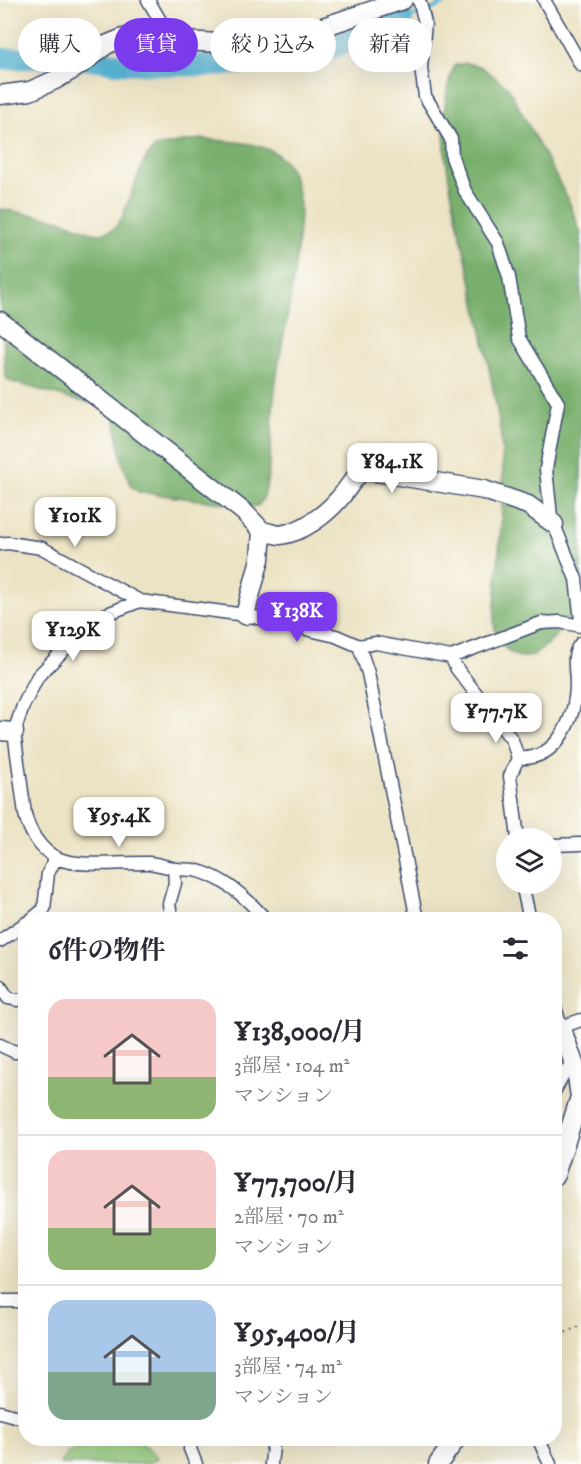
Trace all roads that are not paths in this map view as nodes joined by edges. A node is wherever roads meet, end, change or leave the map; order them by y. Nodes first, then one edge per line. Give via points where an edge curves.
1 (148, 0) edge
2 (404, 0) edge
3 (418, 0) edge
4 (544, 0) edge
5 (159, 18) edge
6 (198, 41) edge
7 (114, 42) edge
8 (581, 65) edge
9 (0, 95) edge
10 (0, 321) edge
11 (554, 524) junction
12 (262, 531) junction
13 (0, 544) edge
14 (140, 600) junction
15 (245, 615) junction
16 (581, 620) edge
17 (581, 626) edge
18 (581, 643) edge
19 (359, 646) junction
20 (451, 657) junction
21 (7, 731) edge
22 (518, 758) junction
23 (517, 828) edge
24 (581, 844) edge
25 (562, 845) edge
26 (56, 858) junction
27 (174, 868) junction
28 (524, 894) edge
29 (41, 912) edge
30 (170, 912) edge
31 (260, 912) edge
32 (415, 912) edge
33 (528, 912) edge
34 (18, 930) edge
35 (0, 941) edge
36 (0, 986) edge
37 (18, 1000) edge
38 (581, 1020) edge
39 (562, 1026) edge
40 (562, 1036) edge
41 (0, 1045) edge
42 (18, 1051) edge
43 (574, 1064) junction
44 (562, 1077) edge
45 (581, 1097) edge
46 (562, 1146) edge
47 (0, 1301) edge
48 (18, 1301) edge
49 (0, 1412) edge
50 (18, 1417) edge
51 (191, 1446) edge
52 (273, 1446) edge
53 (451, 1446) edge
54 (542, 1446) edge
55 (195, 1464) edge
56 (271, 1464) edge
57 (438, 1464) edge
58 (550, 1464) edge

1 - 5 street
2 - 6 street via 260,45
3 - 11 street via 425,23 425,96 451,139 452,157 465,191 498,243 509,277 519,338 558,403 546,470
4 - 8 street
7 - 9 street via 55,80 30,91
10 - 12 street via 244,512
11 - 12 street via 528,506 484,490 363,470 340,498 298,531 278,535
11 - 16 street via 576,579
12 - 15 street via 260,559
13 - 14 street via 42,548
14 - 15 street
14 - 21 street via 107,614 85,629 38,676
15 - 19 street via 336,636
17 - 20 street via 560,621 541,623
18 - 22 street via 576,648 574,701 567,725 552,748 530,759
19 - 20 street via 376,643
19 - 32 street via 368,673
20 - 22 street via 512,740
21 - 26 street via 28,827
22 - 23 street via 510,776
24 - 25 street
26 - 27 street via 79,863 152,863
26 - 29 street via 48,873
27 - 30 street
27 - 31 street via 213,878
28 - 33 street
34 - 35 street
36 - 37 street via 8,998
38 - 39 street
40 - 43 street
41 - 42 street
43 - 44 street
43 - 45 street
45 - 46 street
47 - 48 street
49 - 50 street
51 - 55 street
52 - 56 street
53 - 57 street
54 - 58 street

